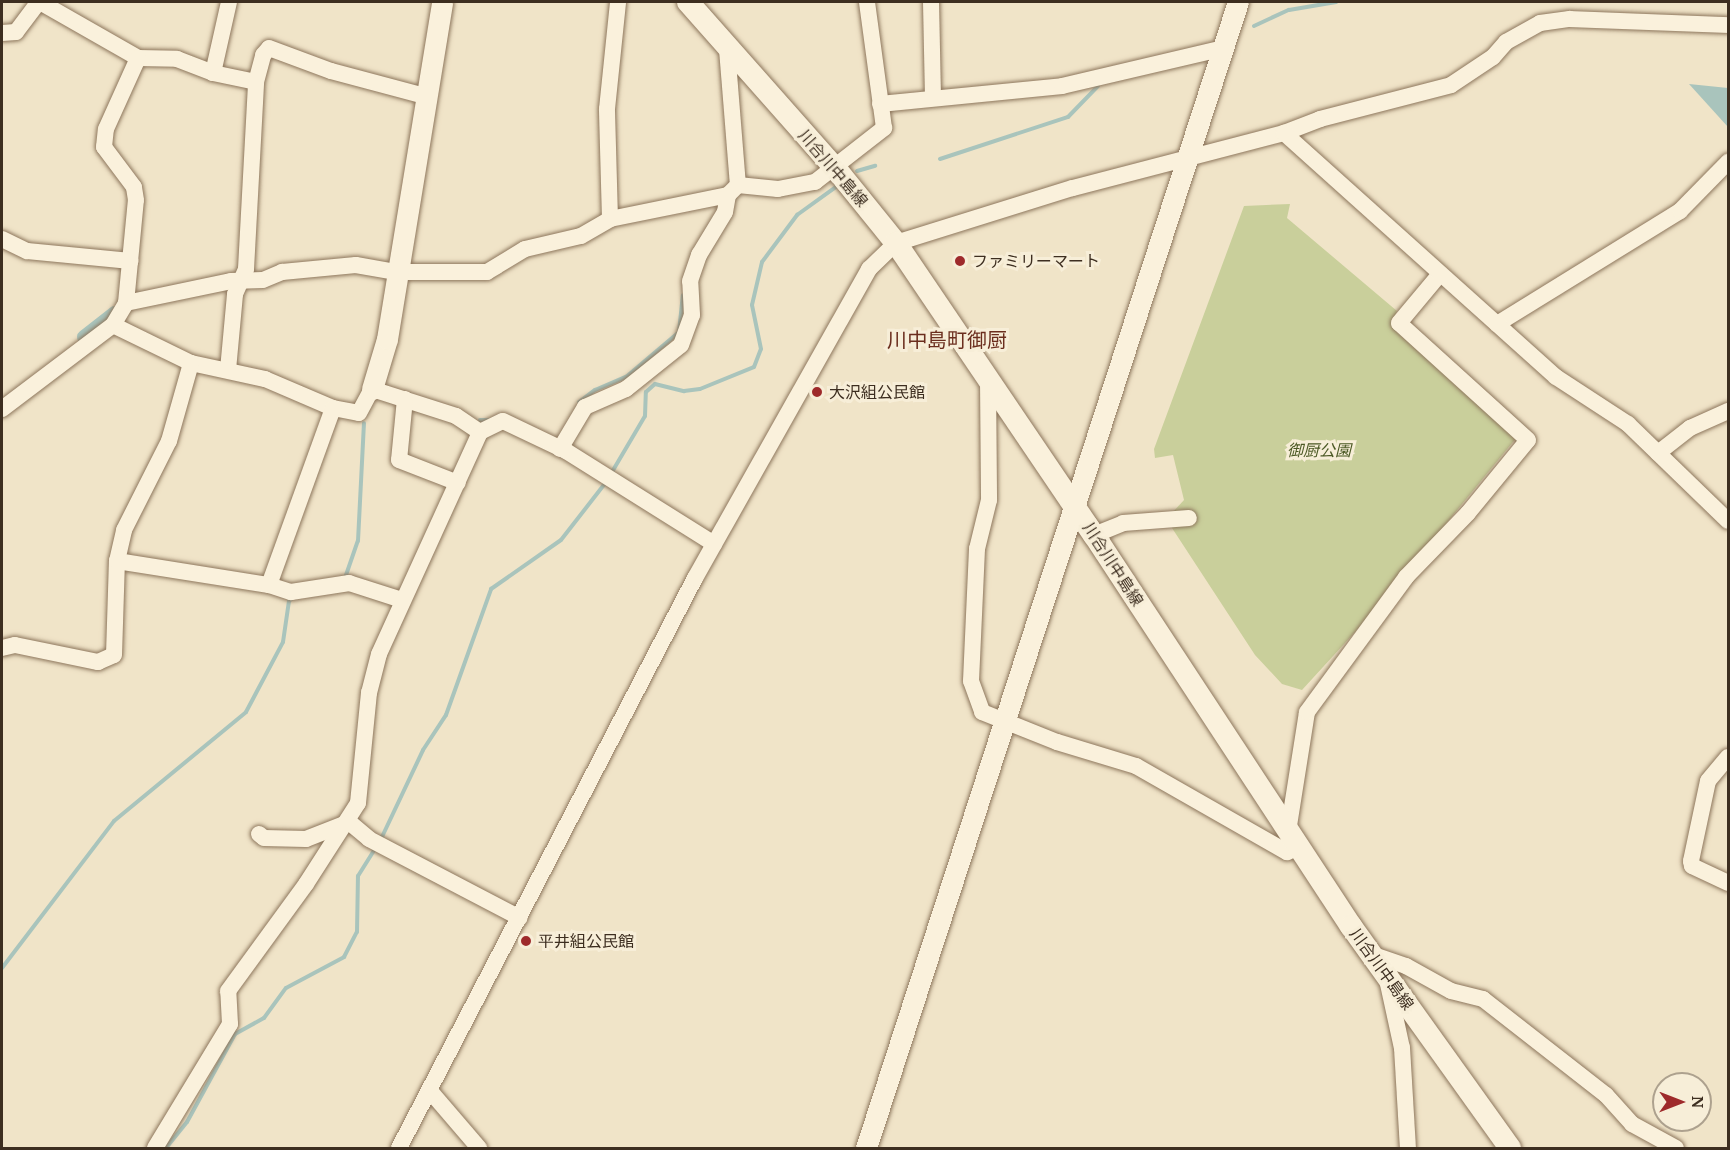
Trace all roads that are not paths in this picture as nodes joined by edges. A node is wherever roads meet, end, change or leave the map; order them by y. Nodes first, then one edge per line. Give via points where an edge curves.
1 (39, 2) edge
2 (229, 2) edge
3 (442, 2) edge
4 (618, 2) edge
5 (688, 2) edge
6 (867, 2) edge
7 (931, 2) edge
8 (1238, 2) edge
9 (1728, 25) edge
10 (2, 33) edge
11 (1224, 48) junction
12 (727, 49) junction
13 (138, 58) junction
14 (213, 73) junction
15 (256, 82) junction
16 (425, 96) junction
17 (933, 96) junction
18 (880, 104) junction
19 (1284, 133) junction
20 (1186, 161) junction
21 (1728, 162) edge
22 (836, 169) junction
23 (733, 190) junction
24 (610, 219) junction
25 (2, 239) edge
26 (896, 243) junction
27 (131, 261) junction
28 (396, 272) junction
29 (1440, 274) junction
30 (242, 282) junction
31 (126, 303) junction
32 (1497, 324) junction
33 (112, 325) junction
34 (191, 363) junction
35 (228, 370) junction
36 (988, 380) junction
37 (372, 389) junction
38 (405, 399) junction
39 (333, 408) junction
40 (2, 410) edge
41 (1728, 411) edge
42 (480, 432) junction
43 (560, 449) junction
44 (1658, 453) junction
45 (458, 483) junction
46 (1075, 507) junction
47 (1189, 518) dead end
48 (1728, 521) edge
49 (1094, 534) junction
50 (714, 544) junction
51 (117, 561) junction
52 (269, 585) junction
53 (402, 600) junction
54 (2, 648) edge
55 (1005, 722) junction
56 (1728, 758) edge
57 (349, 822) junction
58 (259, 834) dead end
59 (1294, 840) junction
60 (1728, 882) edge
61 (520, 918) junction
62 (1371, 954) junction
63 (1386, 974) junction
64 (431, 1092) junction
65 (155, 1149) edge
66 (399, 1149) edge
67 (479, 1149) edge
68 (866, 1149) edge
69 (1408, 1149) edge
70 (1510, 1149) edge
71 (1676, 1149) edge

1 - 10 street via 16,32
1 - 13 street
2 - 14 street
3 - 16 street
4 - 24 street via 607,109
5 - 12 main road, 川合川中島線
6 - 18 street
7 - 17 street
8 - 11 street
9 - 19 street via 1570,19 1540,23 1506,42 1479,67 1451,85 1320,119
11 - 17 street via 1062,86
11 - 20 street
12 - 22 main road, 川合川中島線
12 - 23 street
13 - 14 street via 177,58
13 - 27 street via 106,129 104,147 134,187
14 - 15 street
15 - 16 street via 268,48 331,71
15 - 30 street via 253,183
16 - 28 street
17 - 18 street
18 - 22 street via 884,128
19 - 20 street
19 - 29 street
20 - 26 street via 1073,188
20 - 46 street
21 - 32 street via 1680,211
22 - 23 street via 798,188
22 - 26 main road, 川合川中島線
23 - 24 street
23 - 43 street via 690,281 692,315 681,345 626,389 585,407
24 - 28 street via 581,236 525,249 487,272
25 - 27 street via 27,251
26 - 36 main road, 川合川中島線
26 - 50 street via 869,270
27 - 31 street
28 - 30 street via 356,265 282,272 263,280
28 - 37 street via 387,339
29 - 32 street
29 - 59 street via 1399,323 1528,440 1468,513 1406,577 1307,712
30 - 31 street
30 - 35 street via 235,294
31 - 33 street
32 - 44 street via 1556,377 1628,424
33 - 34 street
33 - 40 street
34 - 35 street
34 - 51 street via 169,441 124,530
35 - 39 street via 265,379
36 - 46 main road, 川合川中島線
36 - 55 street via 989,500 977,549 971,681 982,712
37 - 38 street
37 - 39 street via 359,413
38 - 42 street via 456,416
38 - 45 street via 399,460
39 - 52 street
41 - 44 street via 1690,428
42 - 43 street via 503,421
42 - 45 street
43 - 50 street
44 - 48 street
45 - 53 street
46 - 49 main road, 川合川中島線
46 - 55 street
47 - 49 street via 1123,523
49 - 59 main road, 川合川中島線
50 - 61 street
51 - 52 street
51 - 54 street via 114,655 98,662 15,645
52 - 53 street via 301,592 350,583
53 - 57 street via 379,654 369,693 364,777
55 - 59 street via 1136,766 1287,852
55 - 68 street
56 - 60 street via 1708,782 1691,861 1692,866
57 - 58 street via 306,839 264,838
57 - 61 street via 369,840
57 - 65 street via 228,991 230,1024
59 - 62 main road, 川合川中島線
61 - 64 street
62 - 63 main road, 川合川中島線
62 - 71 street via 1406,966 1451,991 1483,999 1606,1095 1632,1124
63 - 69 street via 1402,1048
63 - 70 main road, 川合川中島線
64 - 66 street
64 - 67 street

